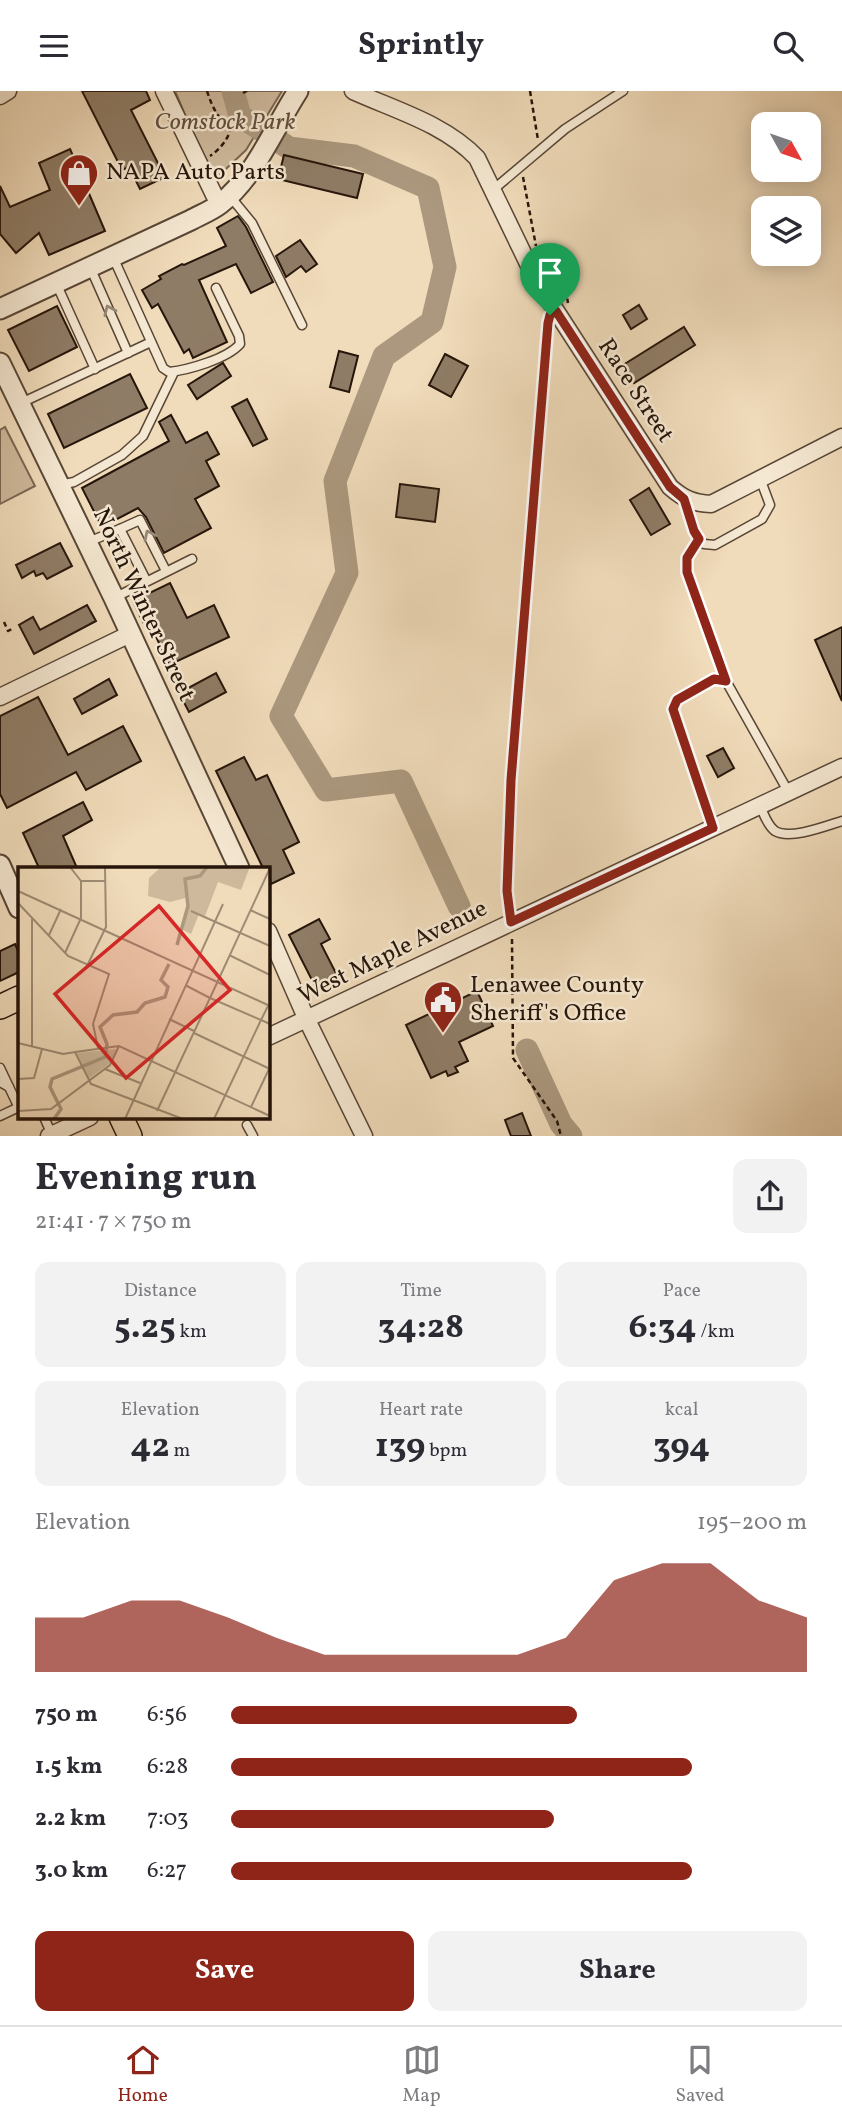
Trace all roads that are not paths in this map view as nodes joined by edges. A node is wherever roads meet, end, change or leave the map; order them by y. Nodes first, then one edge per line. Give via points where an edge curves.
1 (164, 91) edge
2 (298, 91) edge
3 (353, 91) edge
4 (623, 91) edge
5 (494, 189) junction
6 (224, 200) junction
7 (113, 257) junction
8 (90, 267) junction
9 (56, 283) junction
10 (216, 288) dead end
11 (0, 309) edge
12 (302, 325) dead end
13 (151, 342) junction
14 (128, 353) junction
15 (0, 363) edge
16 (95, 369) junction
17 (174, 372) junction
18 (20, 404) junction
19 (842, 437) edge
20 (761, 481) junction
21 (59, 486) junction
22 (691, 501) junction
23 (120, 529) junction
24 (699, 539) junction
25 (87, 543) junction
26 (192, 559) dead end
27 (166, 571) junction
28 (146, 580) junction
29 (114, 597) junction
30 (130, 633) junction
31 (726, 681) junction
32 (0, 697) edge
33 (842, 767) edge
34 (789, 793) junction
35 (760, 806) junction
36 (842, 821) edge
37 (713, 828) junction
38 (0, 865) edge
39 (239, 867) edge
40 (18, 906) edge
41 (270, 936) edge
42 (18, 998) edge
43 (0, 1007) edge
44 (307, 1020) junction
45 (270, 1036) edge
46 (0, 1068) edge
47 (0, 1082) edge
48 (9, 1087) junction
49 (18, 1105) edge
50 (18, 1107) edge
51 (0, 1116) edge
52 (86, 1119) edge
53 (122, 1119) edge
54 (247, 1125) dead end
55 (51, 1135) edge
56 (130, 1136) edge
57 (253, 1136) edge
58 (364, 1136) edge

1 - 6 street
2 - 6 street via 256,160
3 - 5 street, Race Street via 464,144
4 - 5 lane via 565,129
5 - 22 street, Race Street via 536,280 670,487
6 - 7 street
6 - 12 lane via 252,223
7 - 8 street
7 - 13 lane
8 - 9 street
14 -> 8 lane
9 - 11 street
9 - 16 lane
10 - 17 lane via 240,344 202,365
13 - 14 lane
13 - 17 lane via 163,368
14 - 16 lane
15 - 18 street, North Winter Street
16 - 18 lane
17 - 21 lane via 143,436 122,455
18 - 21 street, North Winter Street
19 - 20 street
20 - 22 street via 711,504
20 - 24 lane via 770,505 762,519 715,545
21 - 25 street, North Winter Street
22 - 24 lane
23 - 25 lane
27 -> 23 lane via 141,520
23 - 28 lane
24 - 31 lane via 687,558 687,572
25 - 29 street, North Winter Street
26 - 27 lane
27 - 28 lane
28 - 29 lane
29 - 30 street, North Winter Street
30 - 32 street
30 - 39 street, North Winter Street
31 - 34 lane
31 - 37 lane via 714,679 677,700 673,709
33 - 34 street, West Maple Avenue
34 - 35 street, West Maple Avenue
35 - 36 lane via 771,828 783,834
35 - 37 street, West Maple Avenue
37 - 44 street, West Maple Avenue
38 - 40 street
41 - 44 street
42 - 43 main road
44 - 45 street, West Maple Avenue
44 - 58 street
46 - 48 lane
47 - 48 lane
48 - 49 lane
50 - 51 lane
52 - 55 street
53 - 56 main road
54 - 57 lane

